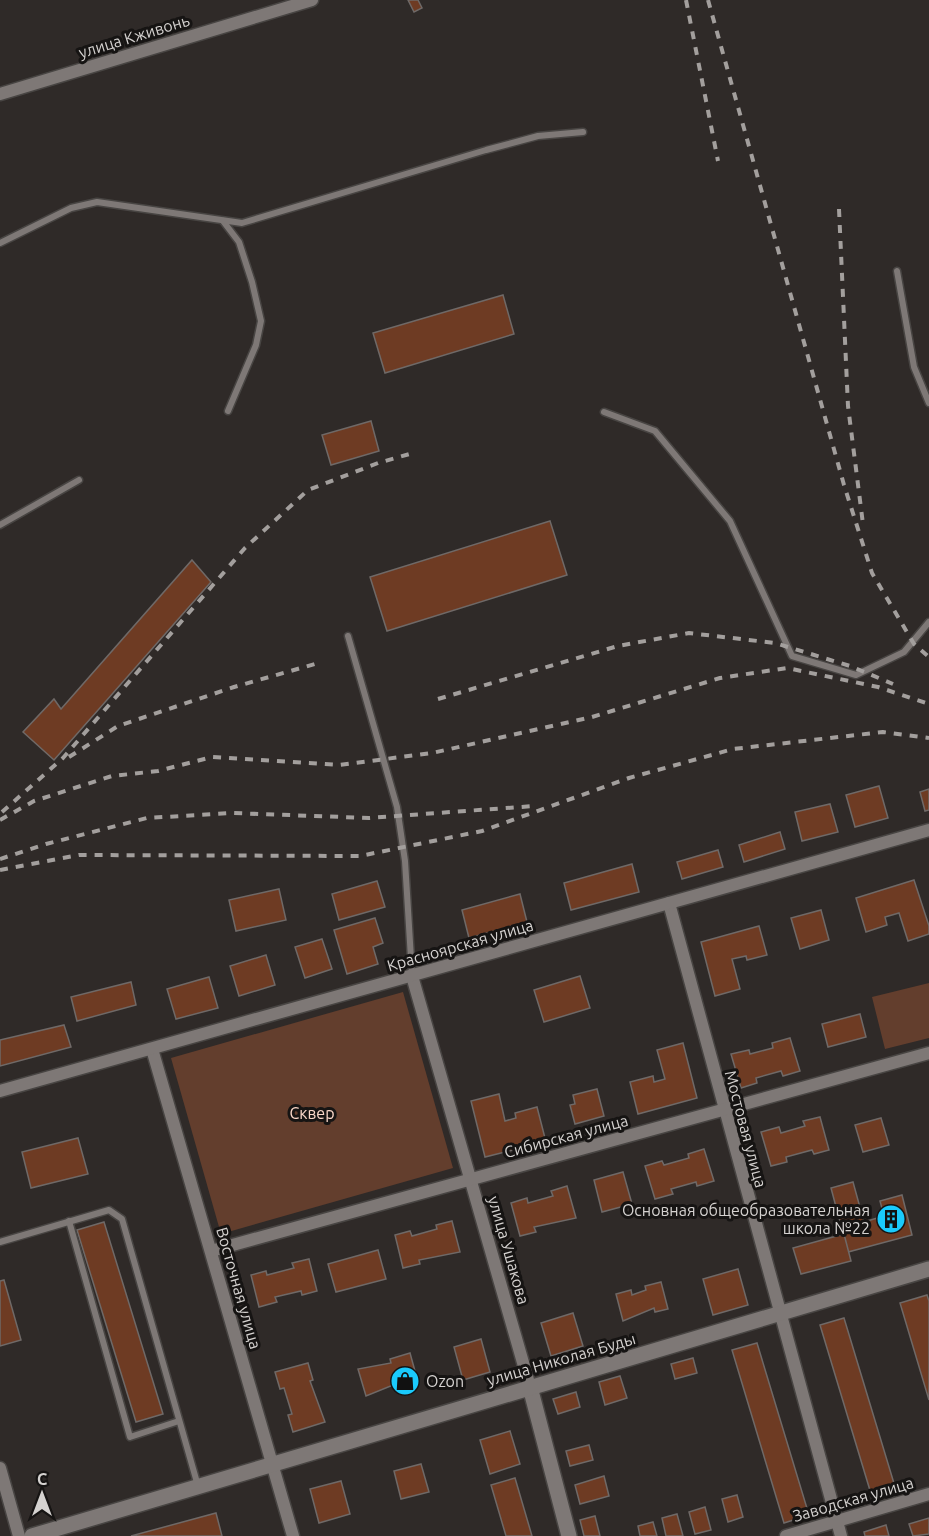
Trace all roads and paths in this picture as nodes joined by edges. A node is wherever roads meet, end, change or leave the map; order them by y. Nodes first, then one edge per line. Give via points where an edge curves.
1 (312, 0) edge
2 (0, 94) edge
3 (583, 132) dead end
4 (223, 221) junction
5 (0, 243) edge
6 (897, 271) dead end
7 (929, 403) edge
8 (228, 411) dead end
9 (604, 412) dead end
10 (79, 480) dead end
11 (0, 525) edge
12 (929, 622) edge
13 (348, 636) dead end
14 (929, 830) edge
15 (669, 903) junction
16 (412, 976) junction
17 (152, 1049) junction
18 (929, 1053) edge
19 (0, 1091) edge
20 (724, 1110) junction
21 (470, 1179) junction
22 (69, 1221) junction
23 (0, 1242) edge
24 (211, 1251) junction
25 (929, 1269) edge
26 (779, 1314) junction
27 (530, 1387) junction
28 (179, 1421) junction
29 (274, 1464) junction
30 (0, 1468) edge
31 (198, 1486) junction
32 (929, 1494) edge
33 (837, 1521) junction
34 (19, 1536) edge
35 (32, 1536) edge
36 (293, 1536) edge
37 (569, 1536) edge
38 (786, 1536) edge
39 (841, 1536) edge

1 - 2 street, улица Кживонь
3 - 4 lane via 538,136 242,223
4 - 5 lane via 97,202 70,208
4 - 8 lane via 239,242 261,321 256,345
6 - 7 lane via 914,367
9 - 12 lane via 655,430 730,521 792,656 856,675 904,652
10 - 11 lane
13 - 16 lane via 397,807 405,861
14 - 15 street, Красноярская улица
15 - 16 street, Красноярская улица
15 - 20 street, Мостовая улица
16 - 17 street, Красноярская улица
16 - 21 street, улица Ушакова
17 - 19 street, Красноярская улица
17 - 24 street, Восточная улица
18 - 20 street, Сибирская улица
20 - 21 street, Сибирская улица
20 - 26 street, Мостовая улица
21 - 24 street, Сибирская улица
21 - 27 street, улица Ушакова
22 - 23 lane
22 - 28 lane via 109,1210 122,1219
22 - 28 lane via 130,1437
24 - 29 street, Восточная улица
25 - 26 street, улица Николая Буды
26 - 27 street, улица Николая Буды
26 - 33 street, Мостовая улица
27 - 29 street, улица Николая Буды
27 - 37 street, улица Ушакова
28 - 31 lane
29 - 31 street, улица Николая Буды
29 - 36 street, Восточная улица
30 - 34 street
31 - 35 street, улица Николая Буды
32 - 33 street, Заводская улица
33 - 38 street, Заводская улица
33 - 39 street, Мостовая улица

